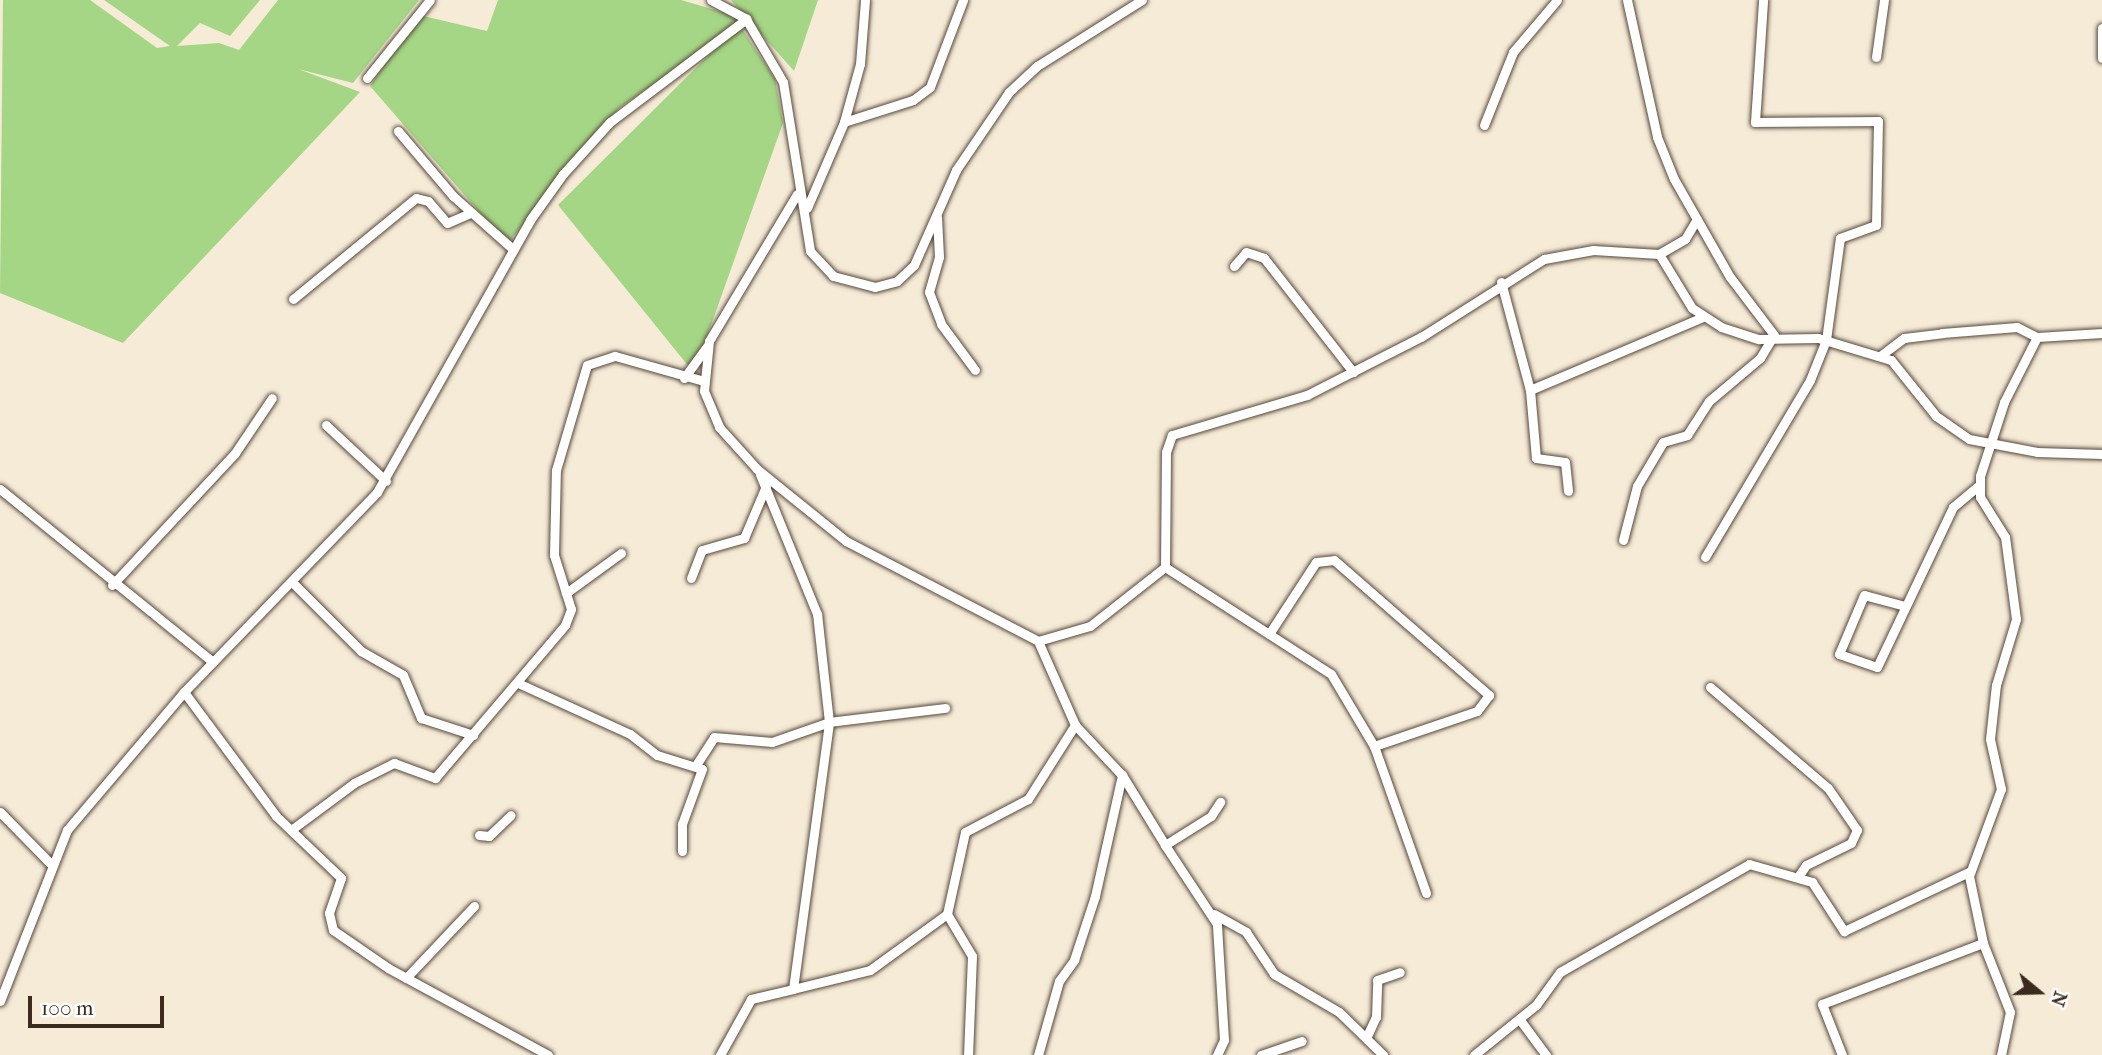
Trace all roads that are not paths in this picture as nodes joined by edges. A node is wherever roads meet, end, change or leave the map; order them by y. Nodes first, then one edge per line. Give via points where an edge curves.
1 (430, 0) edge
2 (710, 0) edge
3 (865, 0) edge
4 (963, 0) edge
5 (1142, 0) edge
6 (1557, 0) edge
7 (1627, 0) edge
8 (1763, 0) edge
9 (1884, 0) edge
10 (746, 19) junction
11 (2102, 29) edge
12 (1876, 57) dead end
13 (2102, 58) edge
14 (367, 79) dead end
15 (845, 122) junction
16 (1484, 125) dead end
17 (398, 131) dead end
18 (797, 194) junction
19 (807, 208) junction
20 (470, 213) junction
21 (937, 215) junction
22 (1697, 219) junction
23 (513, 249) junction
24 (1659, 254) junction
25 (1234, 266) dead end
26 (1501, 282) junction
27 (293, 299) dead end
28 (1703, 317) junction
29 (2102, 333) edge
30 (1774, 335) junction
31 (2037, 337) junction
32 (709, 341) junction
33 (1826, 341) junction
34 (1880, 356) junction
35 (975, 370) dead end
36 (1353, 372) junction
37 (684, 378) junction
38 (704, 381) junction
39 (1530, 390) junction
40 (272, 398) dead end
41 (327, 425) dead end
42 (1989, 444) junction
43 (2102, 454) edge
44 (758, 469) junction
45 (386, 481) junction
46 (1979, 485) junction
47 (766, 486) junction
48 (0, 489) edge
49 (1568, 491) dead end
50 (1623, 540) dead end
51 (621, 554) dead end
52 (1705, 557) dead end
53 (1164, 567) junction
54 (691, 578) dead end
55 (292, 582) junction
56 (112, 584) junction
57 (566, 593) junction
58 (1905, 606) junction
59 (1269, 634) junction
60 (1038, 641) junction
61 (213, 662) junction
62 (518, 682) junction
63 (1710, 687) dead end
64 (184, 692) junction
65 (945, 708) dead end
66 (829, 722) junction
67 (1075, 725) junction
68 (473, 735) junction
69 (1374, 746) junction
70 (696, 765) junction
71 (1122, 775) junction
72 (1220, 802) dead end
73 (0, 812) edge
74 (511, 815) dead end
75 (291, 830) junction
76 (479, 835) dead end
77 (1165, 845) junction
78 (682, 851) dead end
79 (50, 863) junction
80 (1971, 871) junction
81 (1798, 877) junction
82 (1426, 893) dead end
83 (474, 906) dead end
84 (947, 914) junction
85 (1214, 914) junction
86 (1983, 943) junction
87 (1400, 972) dead end
88 (406, 978) junction
89 (793, 989) junction
90 (0, 1001) edge
91 (1520, 1020) junction
92 (1367, 1036) junction
93 (1301, 1041) dead end
94 (1218, 1054) edge
95 (548, 1055) edge
96 (720, 1055) edge
97 (968, 1055) edge
98 (1038, 1055) edge
99 (1261, 1055) edge
100 (1383, 1055) edge
101 (1474, 1055) edge
102 (1546, 1055) edge
103 (1842, 1055) edge
104 (2001, 1055) edge

1 - 14 street
2 - 10 street
3 - 15 street via 860,64
4 - 15 street via 930,87 913,100
5 - 21 street via 1037,66 1009,92 984,121
6 - 16 street via 1513,52
7 - 22 street via 1657,137
8 - 33 street via 1755,122 1878,121 1876,225 1840,238
9 - 12 street
10 - 18 street via 783,82
10 - 23 street via 610,122 563,174
11 - 13 street
15 - 19 street
17 - 20 street
18 - 19 street
18 - 32 street
19 - 21 street via 806,239 819,266 848,282 876,287 906,275
20 - 23 street
20 - 27 street via 447,223 428,201 416,198
21 - 35 street via 939,257 929,292 941,324
22 - 24 street via 1685,239
22 - 30 street via 1730,277
23 - 45 street
24 - 26 street via 1569,252
24 - 28 street via 1681,295
25 - 36 street via 1246,252 1264,258
26 - 36 street via 1421,337
26 - 39 street
28 - 30 street via 1747,337
28 - 39 street
29 - 31 street
30 - 33 street
30 - 50 street via 1760,358 1713,396 1687,435 1663,442 1637,486
31 - 34 street via 2017,327 1942,333 1903,338
31 - 42 street
32 - 37 street
32 - 38 street
33 - 34 street
33 - 52 street via 1810,380
34 - 42 street via 1900,368 1946,425
36 - 53 street via 1286,404 1172,435 1166,452
37 - 38 street
37 - 57 street via 604,355 580,376 556,470 554,555
38 - 44 street via 719,428
39 - 49 street via 1536,458 1565,462
40 - 56 street via 235,453
41 - 45 street
42 - 43 street
42 - 46 street
44 - 47 street
44 - 60 street via 846,541
45 - 55 street
46 - 58 street via 1953,507
46 - 80 street via 2005,537 2016,619 1996,685 1990,739 2001,789
47 - 54 street via 744,538 702,550
47 - 66 street via 817,614
48 - 56 street
51 - 57 street
53 - 59 street
53 - 60 street via 1090,626
55 - 61 street
55 - 68 street via 361,650 403,675 421,718
56 - 61 street
57 - 62 street via 570,616
58 - 58 street via 1877,667 1839,654 1864,595
59 - 69 street via 1323,665
59 - 69 street via 1316,562 1334,561 1489,695 1477,710
60 - 67 street
61 - 64 street
62 - 68 street
62 - 70 street via 630,734 657,755
63 - 81 street via 1828,788 1857,830 1854,840 1806,865
64 - 75 street
64 - 79 street via 86,804
65 - 66 street
66 - 70 street via 772,742 714,737
66 - 89 street
67 - 71 street
67 - 84 street via 1028,799 965,832
68 - 75 street via 435,778 394,763 354,783
69 - 82 street
70 - 78 street via 704,773 682,824
71 - 77 street
71 - 98 street via 1095,896 1074,960 1059,981
72 - 77 street via 1211,816
73 - 79 street
74 - 76 street via 489,836
75 - 88 street via 341,878 329,913 333,930
77 - 85 street
79 - 90 street
80 - 81 street via 1844,931 1815,885
80 - 86 street
81 - 91 street via 1749,864 1560,972
83 - 88 street
84 - 89 street via 870,970
84 - 97 street via 972,956
85 - 92 street via 1246,932 1281,979
85 - 94 street via 1224,1040
86 - 103 street via 1822,1004
86 - 104 street via 2010,1012
87 - 92 street via 1377,980
88 - 95 street
89 - 96 street via 751,999
91 - 101 street
91 - 102 street
92 - 100 street
93 - 99 street

